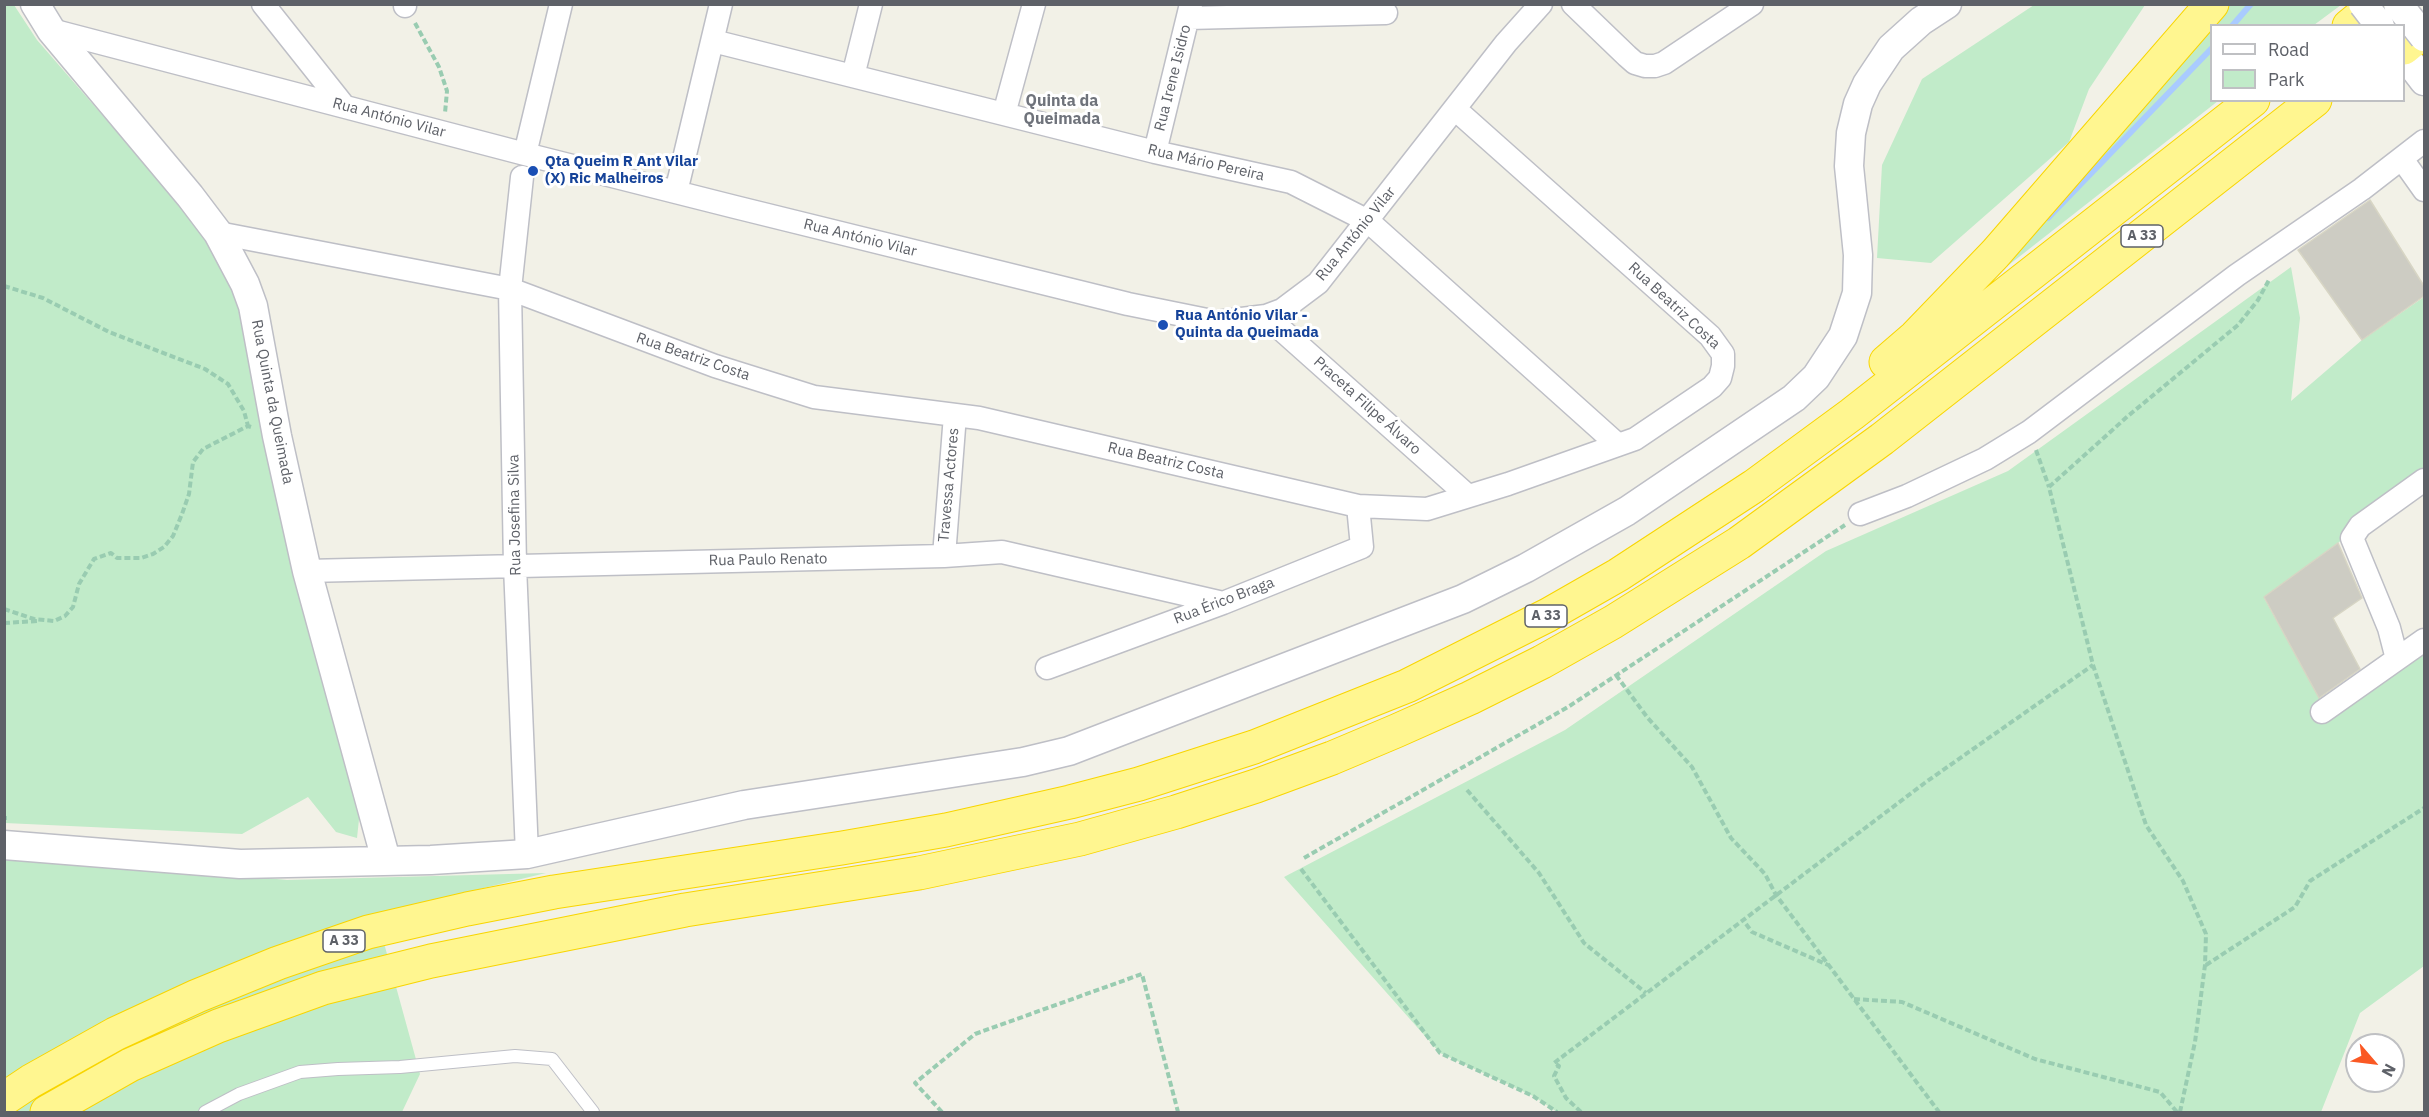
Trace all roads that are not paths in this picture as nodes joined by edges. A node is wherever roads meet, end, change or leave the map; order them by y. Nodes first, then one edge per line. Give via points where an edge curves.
1 (34, 4) edge
2 (262, 4) edge
3 (561, 4) edge
4 (721, 4) edge
5 (871, 4) edge
6 (1034, 4) edge
7 (1541, 4) edge
8 (1573, 4) edge
9 (1752, 4) edge
10 (1947, 4) edge
11 (2212, 4) edge
12 (2363, 4) edge
13 (2376, 4) edge
14 (2398, 4) edge
15 (1190, 11) edge
16 (1386, 13) dead end
17 (2424, 15) edge
18 (2351, 24) edge
19 (2378, 24) edge
20 (51, 30) junction
21 (2405, 30) edge
22 (2424, 32) edge
23 (2424, 38) edge
24 (713, 40) junction
25 (2405, 46) edge
26 (2405, 57) edge
27 (853, 76) junction
28 (2424, 81) edge
29 (2250, 102) edge
30 (2312, 102) edge
31 (2333, 102) edge
32 (345, 106) junction
33 (1455, 109) junction
34 (1004, 114) junction
35 (2424, 141) edge
36 (1155, 152) junction
37 (525, 154) junction
38 (2402, 159) junction
39 (522, 177) dead end
40 (2424, 190) edge
41 (676, 192) junction
42 (1368, 221) junction
43 (218, 233) junction
44 (510, 289) junction
45 (1266, 316) junction
46 (1968, 372) junction
47 (955, 415) junction
48 (1618, 445) junction
49 (2424, 480) edge
50 (1468, 496) junction
51 (1358, 506) junction
52 (1860, 514) road end
53 (944, 556) junction
54 (515, 566) junction
55 (308, 572) junction
56 (1223, 603) junction
57 (2424, 640) edge
58 (2397, 659) junction
59 (1047, 668) dead end
60 (2322, 712) dead end
61 (1203, 764) junction
62 (5, 827) edge
63 (527, 854) junction
64 (386, 860) junction
65 (4, 1099) edge
66 (47, 1113) edge
67 (205, 1113) edge
68 (593, 1113) edge

1 - 20 street, Rua Quinta da Queimada
2 - 32 street
3 - 37 street
4 - 24 street
5 - 27 street
6 - 34 street
7 - 33 street, Rua António Vilar
8 - 9 street via 1635,63 1645,66 1664,63
10 - 63 street via 1891,48 1858,104 1849,166 1859,273 1851,314 1831,357 1794,398 1627,512 1463,599 1069,751 1023,762 744,805
11 - 61 highway via 1956,296 1915,337 1805,429 1662,530 1506,621 1399,675
12 - 19 street, bridge
13 - 18 highway
14 - 23 street, bridge
15 - 16 street
15 - 36 street, Rua Irene Isidro
17 - 21 highway
20 - 32 street, Rua António Vilar
20 - 43 street, Rua Quinta da Queimada
22 - 25 highway
24 - 27 street, Rua Mário Pereira
24 - 41 street
26 - 28 street
27 - 34 street, Rua Mário Pereira
29 - 61 highway, A 33 via 1852,414 1686,532 1608,581 1478,652 1331,718
30 - 46 highway, A 33
31 - 46 highway via 2214,196
32 - 37 street, Rua António Vilar
33 - 42 street, Rua António Vilar
33 - 48 street, Rua Beatriz Costa via 1710,336 1723,354 1720,378 1712,387 1635,439
34 - 36 street, Rua Mário Pereira
35 - 38 street
36 - 42 street, Rua Mário Pereira via 1291,182
37 - 41 street, Rua António Vilar
38 - 40 street
38 - 52 street via 2237,275 2029,432 1985,459
39 - 44 street, Rua Josefina Silva
41 - 45 street, Rua António Vilar via 1197,319 1217,322
42 - 45 street, Rua António Vilar via 1318,284 1282,310
42 - 48 street, Rua Mário Pereira
43 - 44 street, Rua Beatriz Costa
43 - 55 street, Rua Quinta da Queimada via 253,306
44 - 47 street, Rua Beatriz Costa via 715,366 814,397
44 - 54 street, Rua Josefina Silva
45 - 50 street, Praceta Filipe Álvaro
46 - 66 highway, A 33 via 1806,496 1633,610 1470,698 1332,758 1176,812 1080,839 919,873 685,910 431,961 323,988 218,1026 130,1065
47 - 51 street, Rua Beatriz Costa
47 - 53 street, Travessa Actores
48 - 50 street, Rua Beatriz Costa
49 - 58 street via 2360,526 2352,538 2389,628
50 - 51 street, Rua Beatriz Costa via 1427,509
51 - 56 street, Rua Érico Braga via 1362,547
53 - 54 street, Rua Paulo Renato
53 - 56 street, Rua Paulo Renato via 1002,552
54 - 55 street, Rua Paulo Renato
54 - 63 street, Rua Josefina Silva
55 - 64 street, Rua Quinta da Queimada
56 - 59 street, Rua Érico Braga
57 - 58 street
58 - 60 street
61 - 65 highway, A 33 via 997,819 842,848 555,892 368,932 278,963 115,1034
62 - 64 street via 240,864
63 - 64 street
67 - 68 lane via 239,1094 300,1072 515,1056 552,1059

